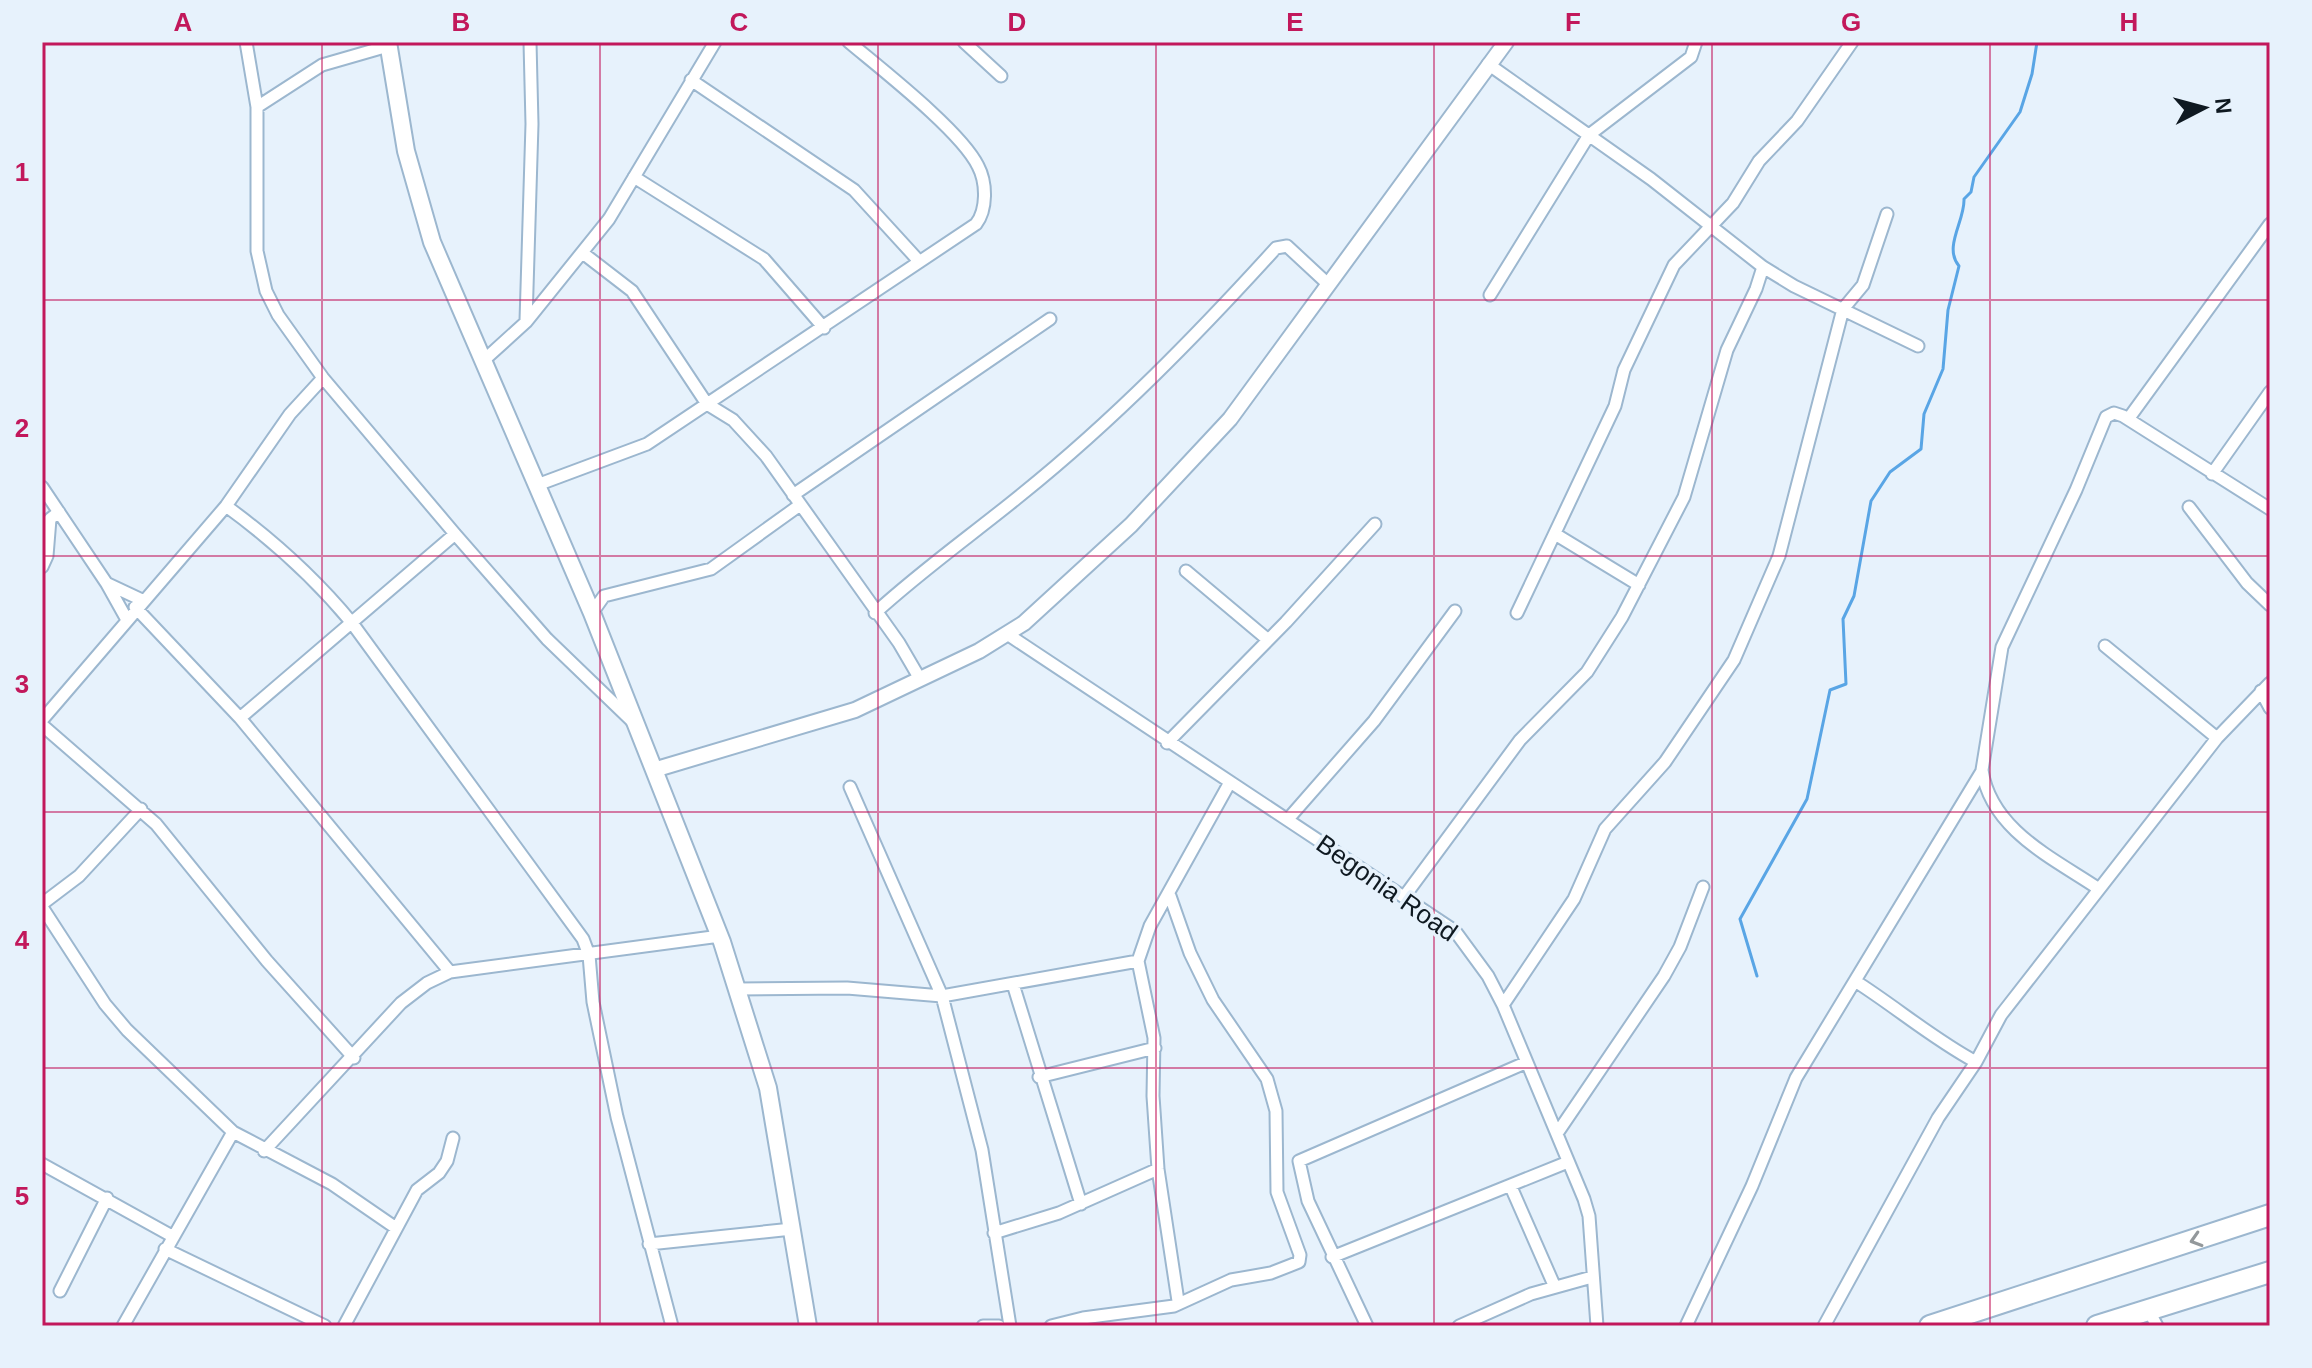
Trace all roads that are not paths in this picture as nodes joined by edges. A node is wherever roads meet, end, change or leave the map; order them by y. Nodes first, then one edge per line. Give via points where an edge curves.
1 (246, 42) edge
2 (530, 42) edge
3 (715, 42) edge
4 (849, 42) edge
5 (964, 42) edge
6 (1506, 42) edge
7 (1696, 42) edge
8 (1852, 42) edge
9 (388, 44) edge
10 (1488, 64) junction
11 (1001, 76) dead end
12 (691, 80) junction
13 (257, 107) junction
14 (1589, 135) junction
15 (634, 177) junction
16 (1887, 214) dead end
17 (2270, 224) edge
18 (1713, 225) junction
19 (584, 254) junction
20 (918, 260) junction
21 (1763, 267) junction
22 (1329, 285) junction
23 (1490, 295) dead end
24 (1843, 309) junction
25 (1050, 319) dead end
26 (526, 322) junction
27 (824, 328) junction
28 (1918, 346) dead end
29 (483, 361) junction
30 (323, 378) junction
31 (2270, 392) edge
32 (707, 404) junction
33 (2129, 418) junction
34 (2212, 474) junction
35 (537, 485) junction
36 (42, 487) edge
37 (796, 500) junction
38 (226, 506) junction
39 (2189, 507) dead end
40 (2270, 509) edge
41 (59, 512) junction
42 (1375, 524) dead end
43 (455, 534) junction
44 (1555, 534) junction
45 (42, 567) edge
46 (1186, 571) dead end
47 (107, 584) junction
48 (1639, 585) junction
49 (138, 603) junction
50 (2270, 605) edge
51 (1455, 611) dead end
52 (592, 613) junction
53 (875, 613) junction
54 (1517, 613) dead end
55 (126, 618) junction
56 (352, 623) junction
57 (1007, 634) junction
58 (1267, 639) junction
59 (2105, 646) dead end
60 (920, 679) junction
61 (2266, 687) edge
62 (2270, 708) edge
63 (240, 718) junction
64 (42, 722) edge
65 (640, 728) junction
66 (2217, 738) junction
67 (1167, 743) junction
68 (657, 769) junction
69 (1982, 770) junction
70 (1229, 784) junction
71 (850, 787) dead end
72 (141, 809) junction
73 (1289, 818) junction
74 (1703, 887) dead end
75 (2099, 889) junction
76 (1170, 896) junction
77 (1404, 897) junction
78 (42, 905) edge
79 (720, 936) junction
80 (589, 955) junction
81 (1138, 961) junction
82 (450, 972) junction
83 (1855, 981) junction
84 (1013, 984) junction
85 (738, 989) junction
86 (942, 996) junction
87 (1503, 1005) junction
88 (1155, 1048) junction
89 (354, 1058) junction
90 (1976, 1062) junction
91 (1525, 1063) junction
92 (1039, 1077) junction
93 (233, 1132) junction
94 (1558, 1132) junction
95 (453, 1138) dead end
96 (264, 1151) junction
97 (1568, 1162) junction
98 (42, 1164) edge
99 (1158, 1169) junction
100 (1511, 1187) junction
101 (107, 1198) junction
102 (1081, 1204) junction
103 (2270, 1215) edge
104 (396, 1228) junction
105 (792, 1229) junction
106 (994, 1233) junction
107 (172, 1236) junction
108 (649, 1244) junction
109 (165, 1249) junction
110 (1332, 1257) junction
111 (2270, 1272) edge
112 (1592, 1277) junction
113 (1554, 1285) junction
114 (60, 1291) dead end
115 (1178, 1301) junction
116 (2153, 1319) edge
117 (123, 1326) edge
118 (325, 1326) edge
119 (344, 1326) edge
120 (672, 1326) edge
121 (808, 1326) edge
122 (983, 1326) edge
123 (999, 1326) edge
124 (1010, 1326) edge
125 (1051, 1326) edge
126 (1367, 1326) edge
127 (1459, 1326) edge
128 (1597, 1326) edge
129 (1686, 1326) edge
130 (1824, 1326) edge
131 (1930, 1326) edge
132 (2097, 1326) edge

1 - 13 street
2 - 26 street
3 - 12 street
4 - 20 street via 904,87 971,154 981,172 982,217
5 - 11 street
6 - 10 street
7 - 14 street via 1691,57
8 - 18 street
9 - 13 street via 322,65
9 - 29 main road via 406,151 432,242
10 - 14 street
10 - 22 street
12 - 15 street
12 - 20 street via 854,190
13 - 30 street via 257,251 266,291
14 - 18 street
14 - 23 street
15 - 19 street
15 - 27 street via 764,259
16 - 24 street via 1863,285
17 - 33 street
18 - 21 street
18 - 44 street via 1674,265
19 - 26 street
19 - 32 street via 632,291
20 - 27 street
21 - 24 street
21 - 48 street via 1727,350 1684,497
22 - 53 street via 1287,246 1276,248 1199,333 1104,423
22 - 57 street via 1230,419 1131,525
24 - 28 street
24 - 87 street via 1779,556 1734,660 1665,762 1605,829 1574,899
25 - 37 street
26 - 29 street
27 - 32 street
29 - 35 main road
30 - 38 street via 290,414
30 - 43 street
31 - 34 street
32 - 35 street via 647,444
32 - 37 street via 733,420
33 - 34 street
33 - 69 street via 2114,413 2106,417 2002,647
34 - 40 street
35 - 52 main road
36 - 41 street
37 - 52 street via 725,562 689,577 604,596
37 - 53 street
38 - 49 street
38 - 56 street via 284,549
39 - 50 street
41 - 45 street via 50,519
41 - 47 street
42 - 58 street
43 - 56 street
43 - 65 street via 547,639
44 - 48 street
44 - 54 street
46 - 58 street
47 - 49 street
47 - 55 street
48 - 77 street via 1587,672 1520,740
49 - 55 street
49 - 63 street
51 - 73 street via 1374,721
52 - 65 main road
53 - 60 street
55 - 64 street
56 - 63 street
56 - 80 street via 578,930
57 - 60 street
57 - 67 street, Begonia Road
58 - 67 street
59 - 66 street
60 - 68 street via 855,710
61 - 62 street
61 - 66 street
63 - 82 street
64 - 72 street
65 - 68 main road
66 - 75 street
67 - 70 street, Begonia Road
68 - 79 main road
69 - 75 street via 2001,818
69 - 83 street
70 - 73 street, Begonia Road
70 - 76 street
71 - 86 street
72 - 78 street via 79,876
72 - 89 street
73 - 77 street, Begonia Road
74 - 94 street via 1664,976
75 - 90 street via 2001,1015
76 - 81 street via 1150,926
76 - 115 street via 1213,1000 1267,1079 1276,1111 1277,1192 1300,1255 1294,1266 1231,1280
77 - 87 street, Begonia Road via 1455,931
78 - 93 street via 105,1004
79 - 80 street
79 - 85 main road
80 - 82 street
80 - 108 street via 611,1089
81 - 84 street
81 - 88 street
82 - 89 street via 401,1003
83 - 90 street
83 - 129 street via 1796,1078
84 - 86 street
84 - 92 street
85 - 86 street via 847,988
85 - 105 main road via 768,1088
86 - 106 street via 982,1150
87 - 91 street, Begonia Road
88 - 92 street
88 - 99 street
89 - 96 street
90 - 130 street via 1938,1118
91 - 94 street, Begonia Road
91 - 110 street via 1304,1156 1298,1164 1308,1201
92 - 102 street
93 - 96 street
93 - 107 street
94 - 97 street, Begonia Road
95 - 104 street via 447,1161 417,1190
96 - 104 street via 332,1184
97 - 100 street
97 - 112 street, Begonia Road via 1589,1216
98 - 101 street
99 - 102 street
99 - 115 street
100 - 110 street
100 - 113 street
101 - 107 street
101 - 114 street
102 - 106 street
103 -> 131 highway
104 - 119 street
105 - 108 street
105 - 121 main road
106 - 124 street
107 - 109 street
108 - 120 street
109 - 117 street
109 - 118 street
110 - 126 street
111 - 116 highway
112 - 113 street
112 - 128 street, Begonia Road
113 - 127 street
115 - 125 street via 1174,1306
116 - 132 highway
122 - 123 street

